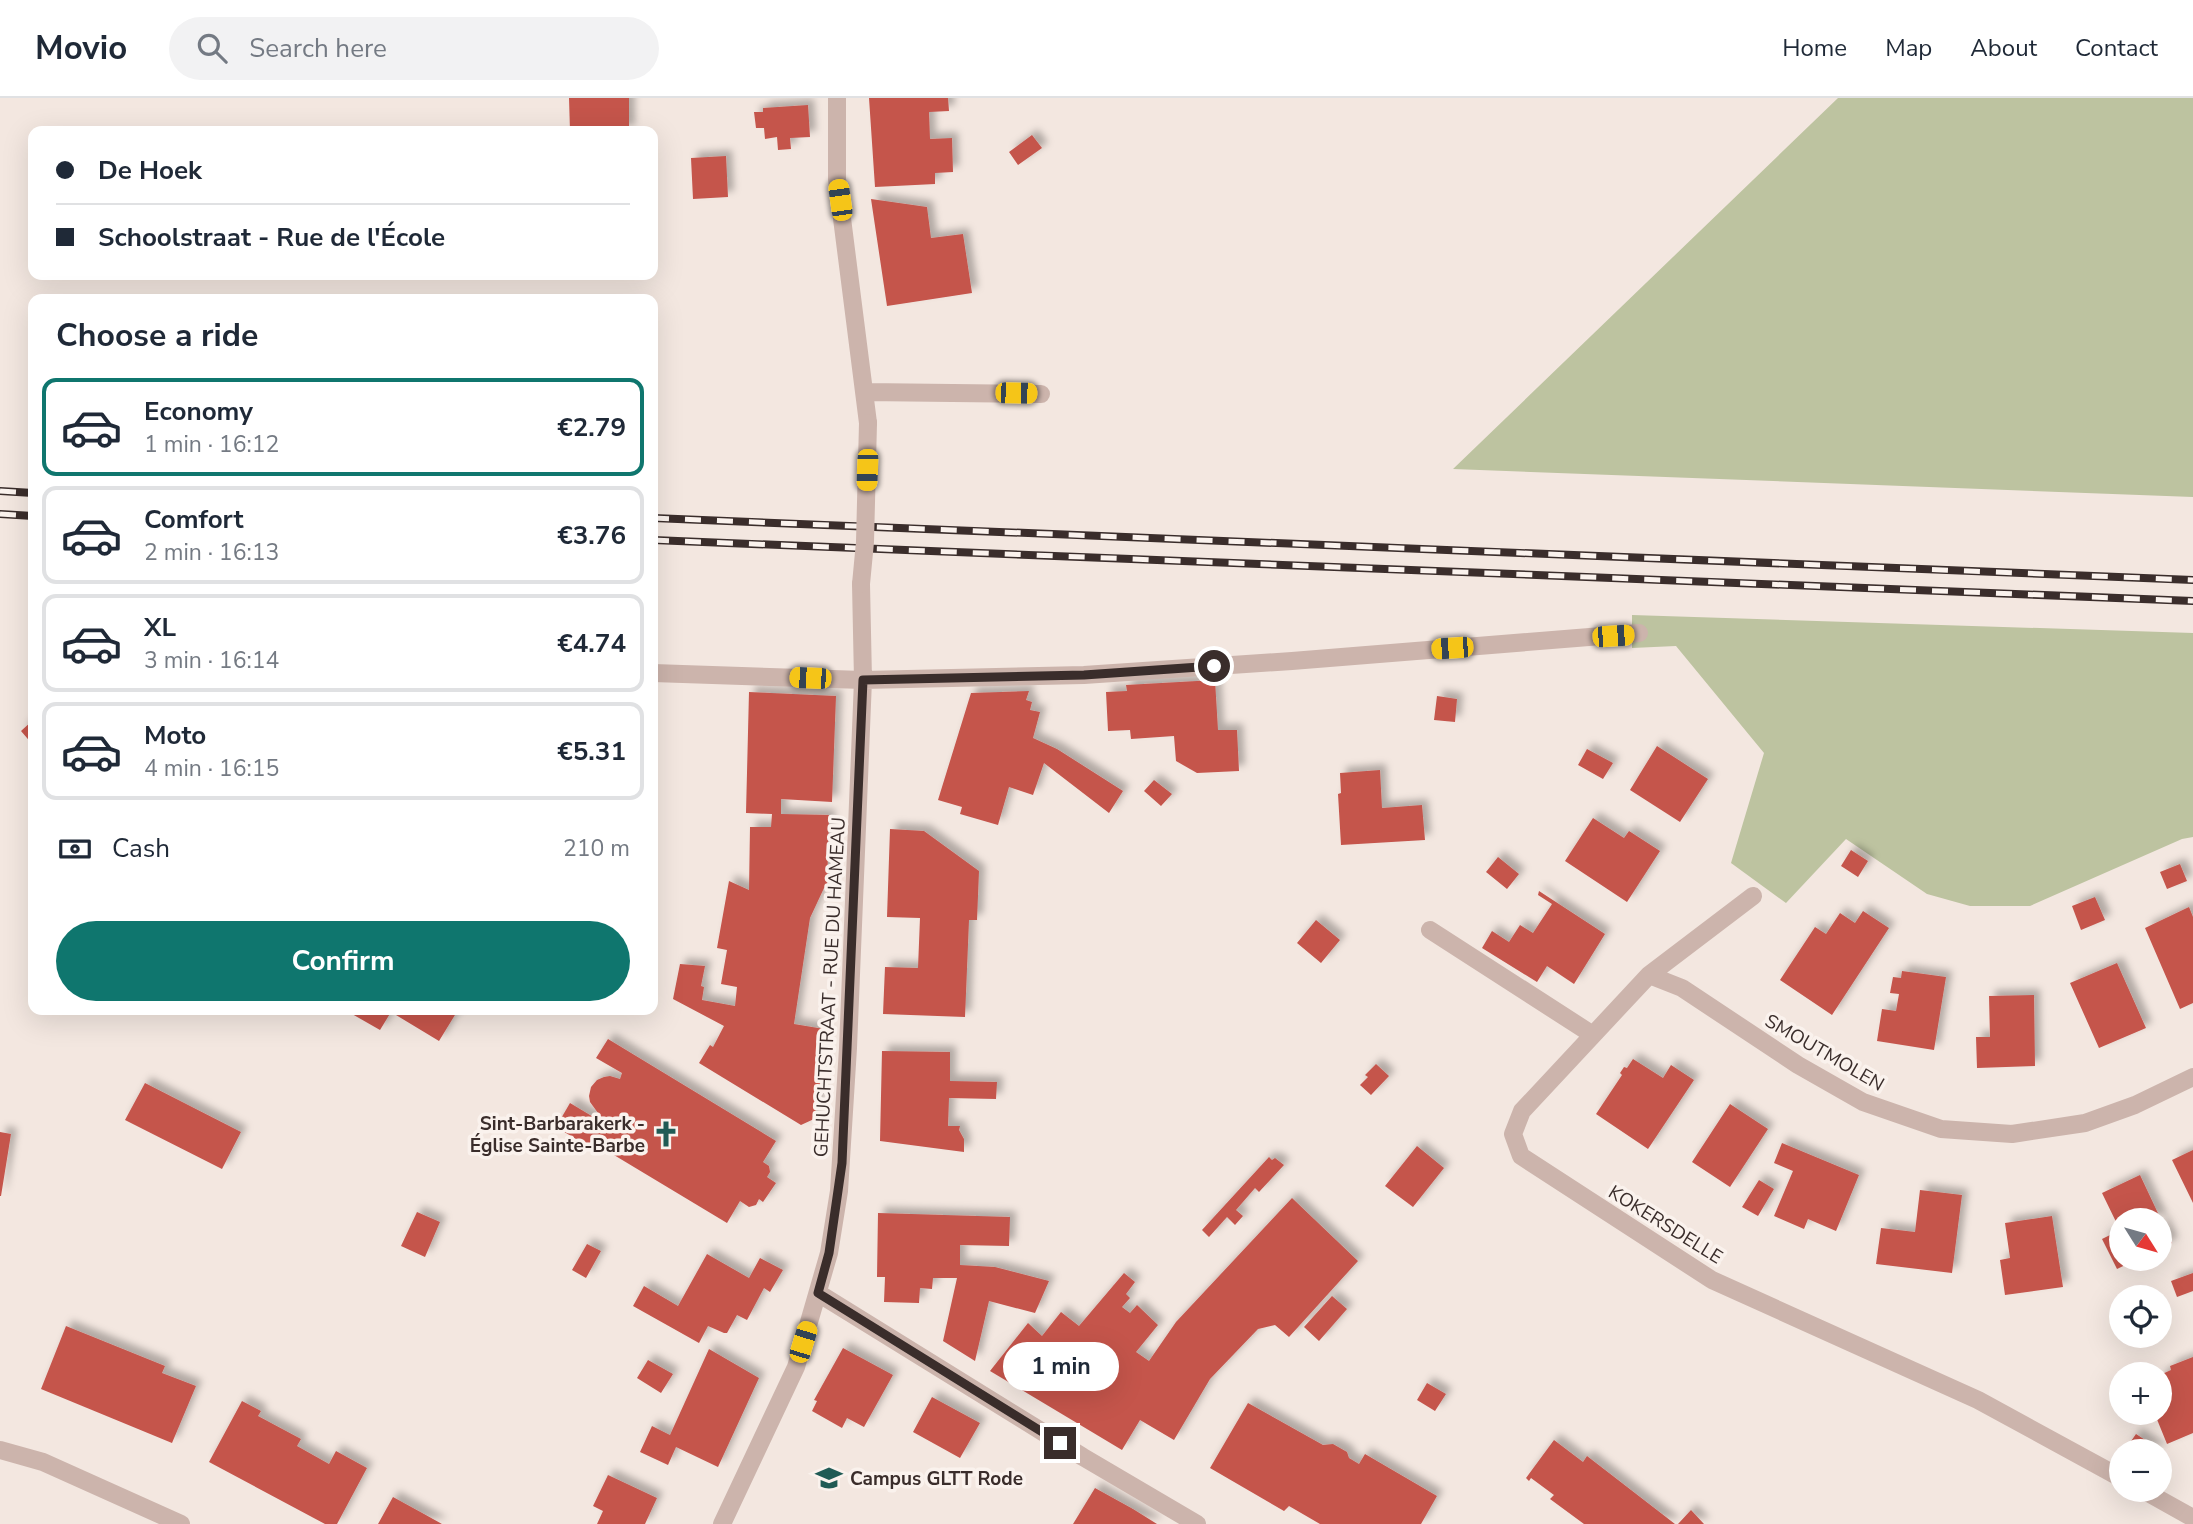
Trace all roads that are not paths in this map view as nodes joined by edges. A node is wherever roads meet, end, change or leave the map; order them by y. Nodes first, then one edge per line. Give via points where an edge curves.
1 (837, 98) edge
2 (865, 392) junction
3 (1041, 394) dead end
4 (1639, 634) dead end
5 (658, 673) edge
6 (863, 680) junction
7 (1754, 897) dead end
8 (1430, 930) dead end
9 (1649, 975) junction
10 (1593, 1035) junction
11 (2193, 1077) edge
12 (818, 1293) junction
13 (0, 1450) edge
14 (2109, 1471) edge
15 (2164, 1502) edge
16 (2193, 1518) edge
17 (181, 1524) edge
18 (722, 1524) edge
19 (1197, 1524) edge

1 - 2 street via 837,179
2 - 3 street
2 - 6 street, GEHUCHTSTRAAT - RUE DU HAMEAU, bridge
4 - 6 street via 1084,675
5 - 6 street
6 - 12 street, GEHUCHTSTRAAT - RUE DU HAMEAU via 842,1163 829,1253
7 - 9 street, KOKERSDELLE
8 - 10 street
9 - 10 street, KOKERSDELLE
9 - 11 street, SMOUTMOLEN via 1682,988 1863,1102 1941,1129 2012,1133 2085,1124
10 - 14 street, KOKERSDELLE via 1522,1111 1513,1134 1521,1156 1712,1280 1978,1400
12 - 18 street, GEHUCHTSTRAAT - RUE DU HAMEAU via 796,1367
12 - 19 street
13 - 17 street via 43,1462
15 - 16 street

